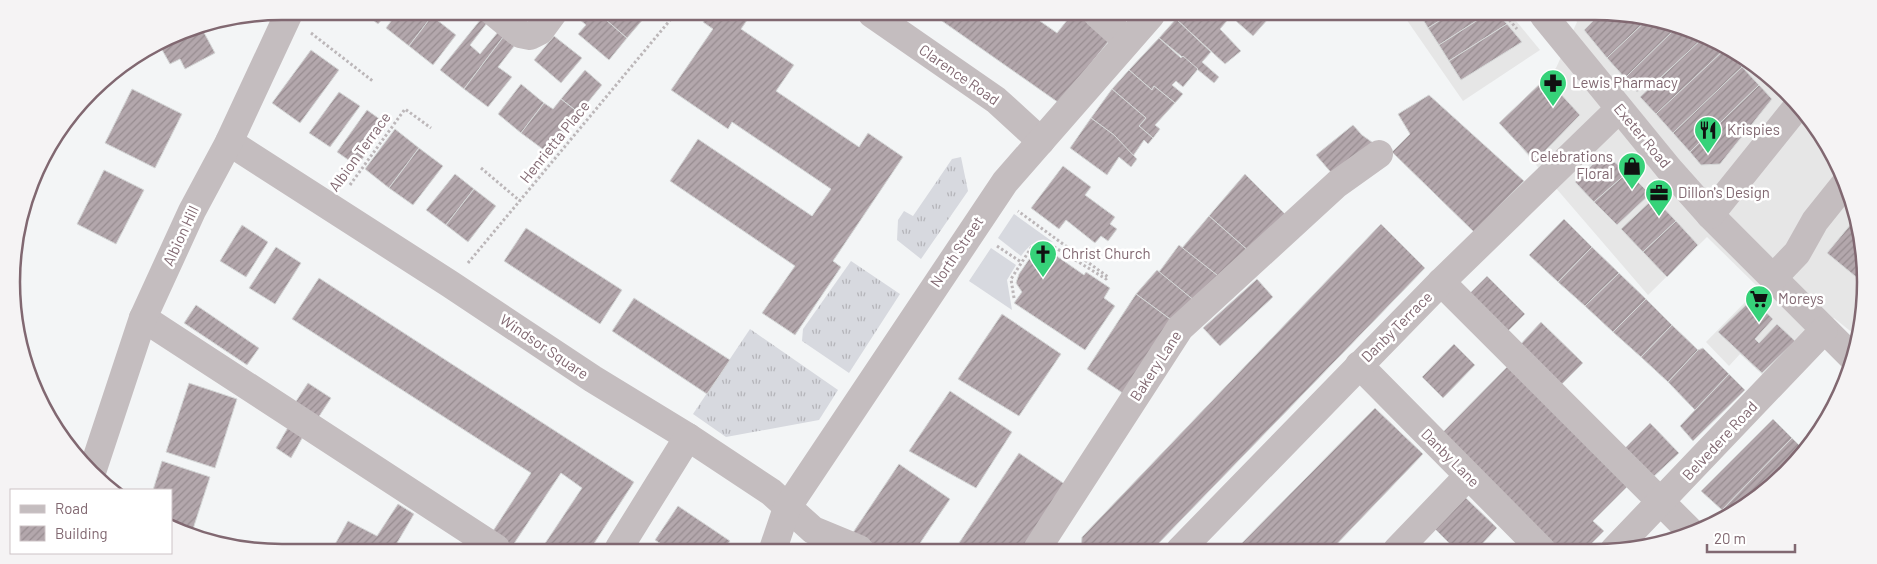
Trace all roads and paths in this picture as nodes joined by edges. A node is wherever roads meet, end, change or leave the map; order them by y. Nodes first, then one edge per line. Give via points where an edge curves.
1 (286, 20) edge
2 (296, 20) edge
3 (503, 20) edge
4 (548, 20) edge
5 (670, 20) edge
6 (881, 20) edge
7 (1104, 20) edge
8 (1146, 20) edge
9 (1547, 20) edge
10 (1126, 40) junction
11 (374, 82) dead end
12 (1619, 109) junction
13 (1794, 111) edge
14 (431, 128) dead end
15 (1041, 141) junction
16 (229, 142) junction
17 (1379, 154) dead end
18 (481, 168) dead end
19 (1840, 190) edge
20 (520, 201) junction
21 (332, 210) junction
22 (1017, 210) dead end
23 (1710, 215) junction
24 (994, 244) dead end
25 (1021, 262) junction
26 (1773, 278) junction
27 (1442, 282) junction
28 (450, 284) junction
29 (1014, 298) dead end
30 (144, 318) junction
31 (1824, 330) junction
32 (1847, 352) edge
33 (1359, 365) junction
34 (688, 437) junction
35 (95, 465) edge
36 (1468, 476) junction
37 (1661, 502) junction
38 (787, 508) junction
39 (1686, 527) edge
40 (1621, 542) edge
41 (490, 544) edge
42 (621, 544) edge
43 (775, 544) edge
44 (847, 544) edge
45 (1040, 544) edge
46 (1186, 544) edge
47 (1403, 544) edge
48 (1536, 544) edge

1 - 16 street, Albion Hill
2 - 11 path
3 - 4 street via 520,34 530,36 540,31
5 - 20 path, Henrietta Place
6 - 15 street, Clarence Road via 996,100
7 - 10 street
8 - 10 street, North Street
9 - 12 street, Exeter Road
10 - 15 street, North Street
12 - 23 street, Exeter Road
12 - 27 street, Danby Terrace
13 - 23 street
14 - 21 path, Albion Terrace via 406,109
15 - 38 street, North Street via 996,194
16 - 21 street, Windsor Square
16 - 30 street, Albion Hill via 192,211
17 - 45 street, Bakery Lane via 1337,184 1180,328
18 - 20 path
19 - 26 street via 1815,221 1797,253
20 - 28 path, Henrietta Place
21 - 28 street, Windsor Square
22 - 25 path via 1108,277 1106,279 1088,270 1051,245 1031,248
23 - 26 street, Exeter Road
24 - 25 path
25 - 29 path via 1011,279
26 - 31 street, Exeter Road
27 - 33 street, Danby Terrace
27 - 37 street
28 - 34 street, Windsor Square via 593,380
30 - 35 street, Albion Hill
30 - 41 street
31 - 32 street, Exeter Road
31 - 37 street, Belvedere Road
33 - 36 street, Danby Lane
33 - 46 street, Danby Terrace
34 - 38 street, Windsor Square via 771,492
34 - 42 street
36 - 47 street
36 - 48 street, Danby Lane
37 - 39 street
37 - 40 street, Belvedere Road
38 - 43 street, North Street
38 - 44 street, Windsor Square via 813,530

